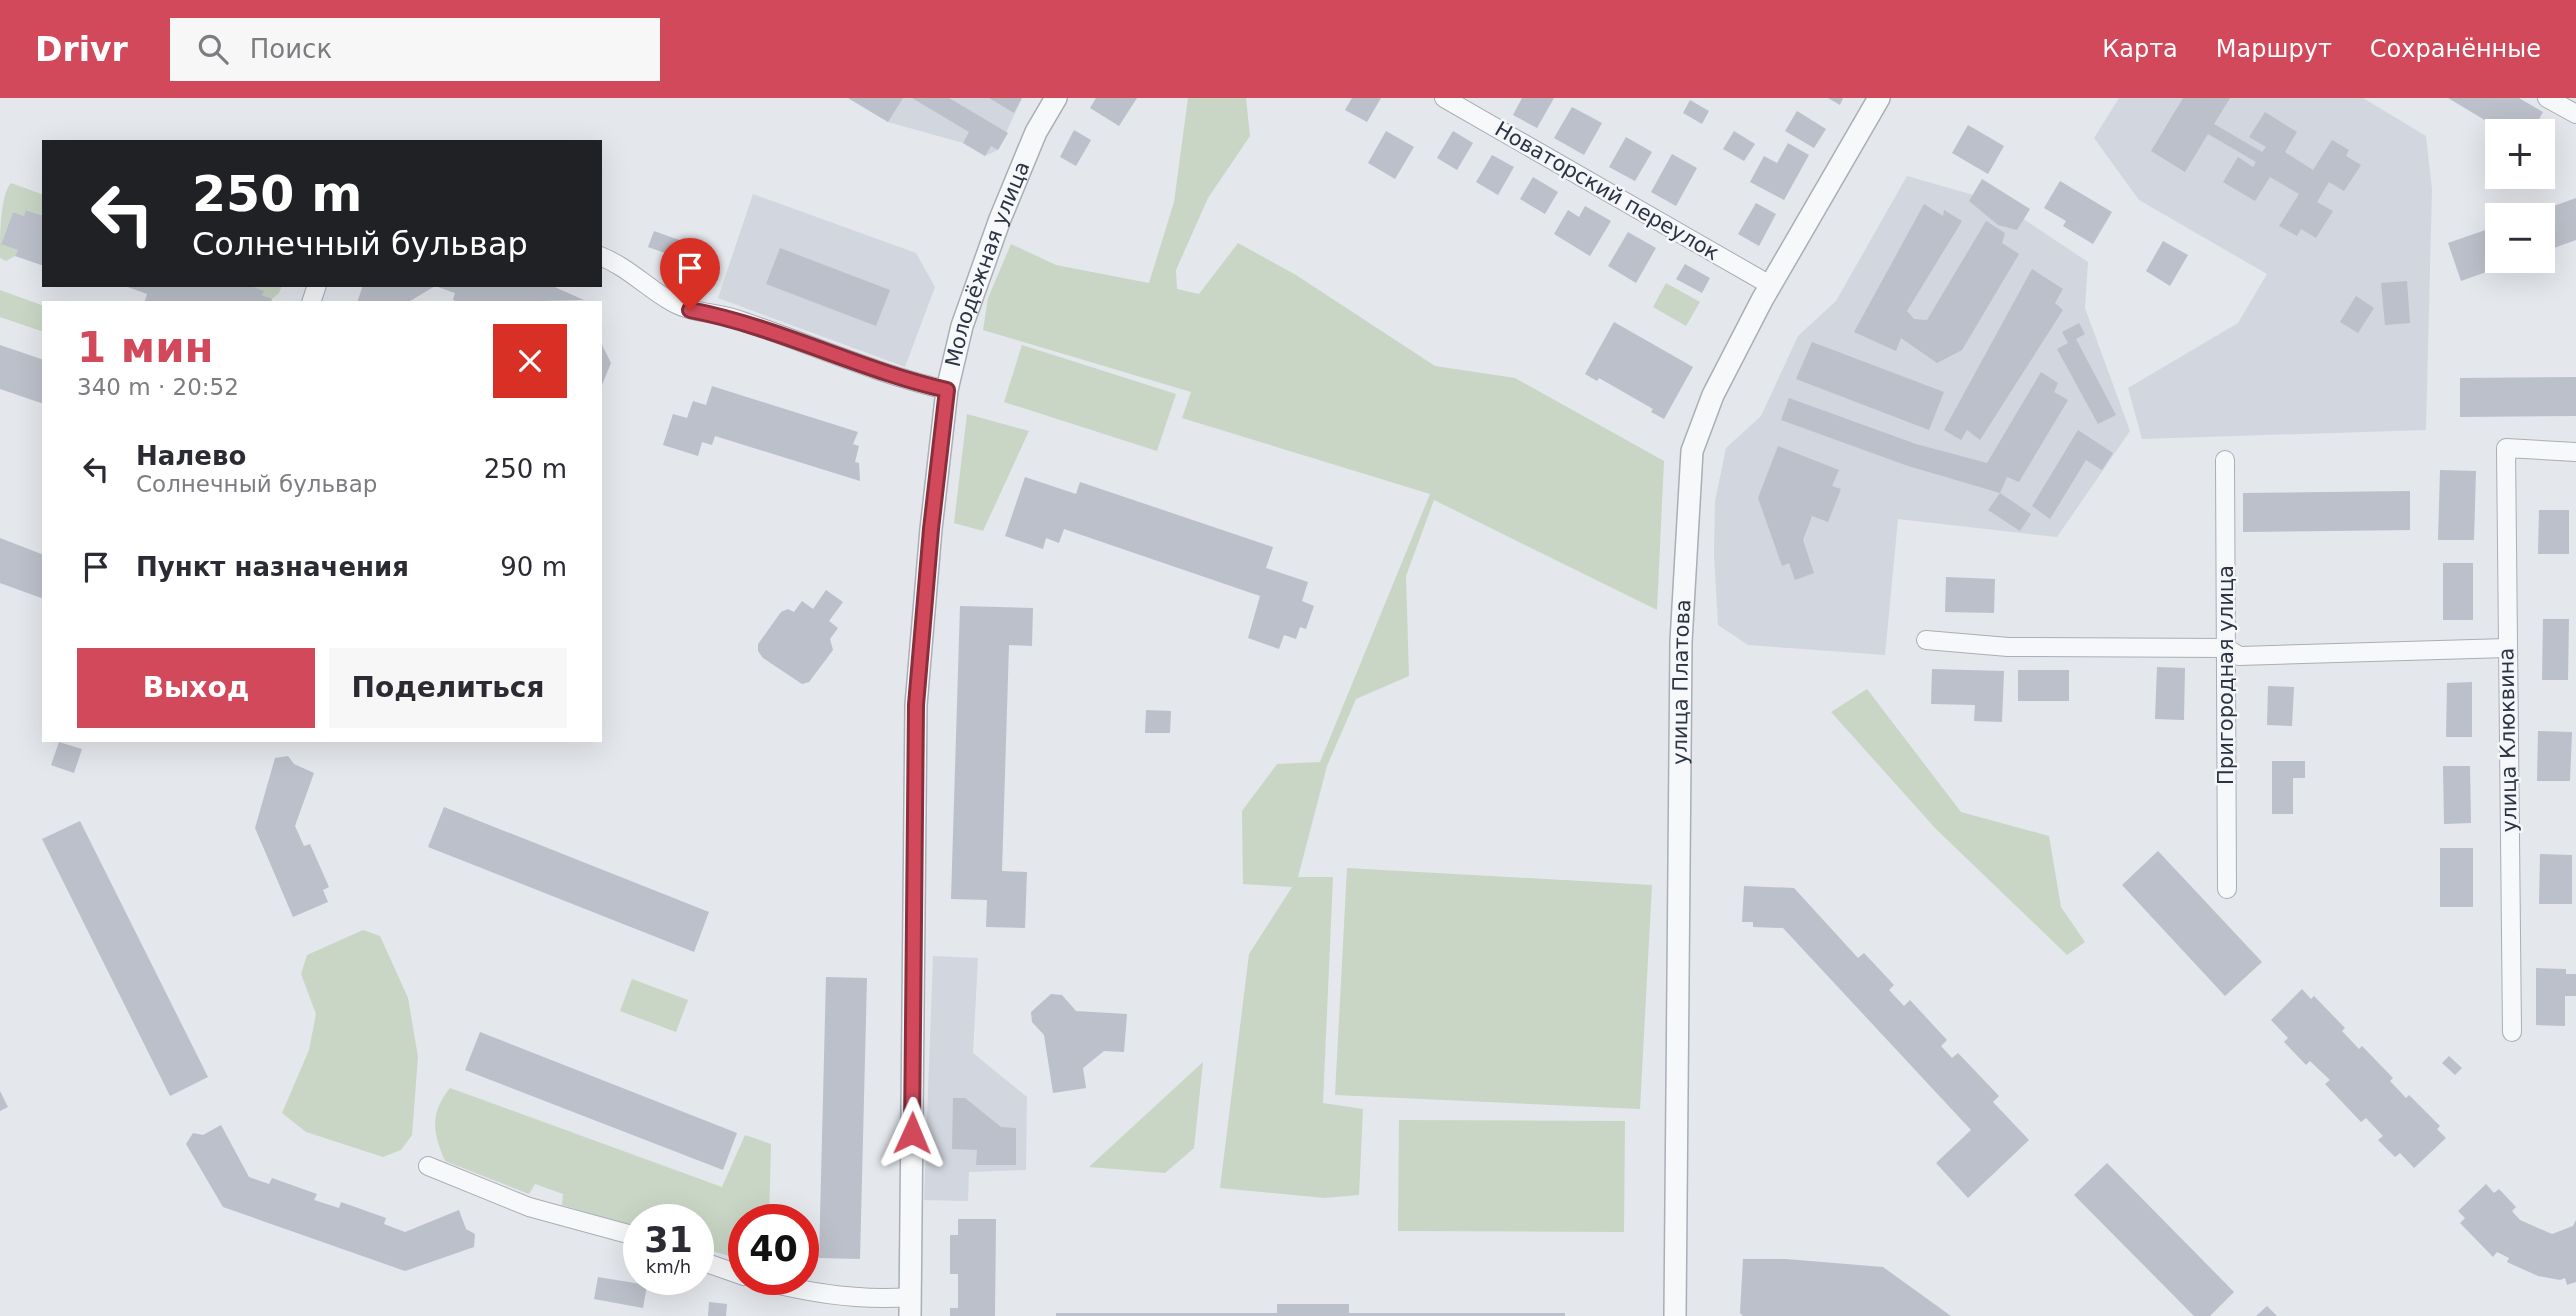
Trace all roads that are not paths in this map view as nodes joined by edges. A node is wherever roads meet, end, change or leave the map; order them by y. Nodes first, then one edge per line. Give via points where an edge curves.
1 (1056, 98) edge
2 (1444, 98) edge
3 (1879, 98) edge
4 (2547, 98) edge
5 (2576, 114) edge
6 (602, 257) edge
7 (1770, 285) junction
8 (947, 390) junction
9 (2576, 452) edge
10 (2225, 460) dead end
11 (1926, 640) dead end
12 (2227, 648) junction
13 (2507, 648) junction
14 (2227, 889) dead end
15 (2512, 1032) dead end
16 (428, 1166) dead end
17 (623, 1233) edge
18 (819, 1294) edge
19 (910, 1307) edge
20 (1675, 1316) edge

1 - 8 street, Молодёжная улица via 1036,132 1000,219 962,326
2 - 7 street, Новаторский переулок
3 - 7 street, улица Платова
4 - 5 street
6 - 8 street via 690,310 735,318
7 - 20 street, улица Платова via 1695,436 1688,488 1681,642
8 - 19 street, Молодёжная улица via 916,705
9 - 13 street, улица Клюквина via 2506,448
10 - 12 street, Пригородная улица
11 - 12 street via 2008,647
12 - 13 street via 2239,656
12 - 14 street, Пригородная улица
13 - 15 street, улица Клюквина
16 - 17 street via 529,1208
18 - 19 street

